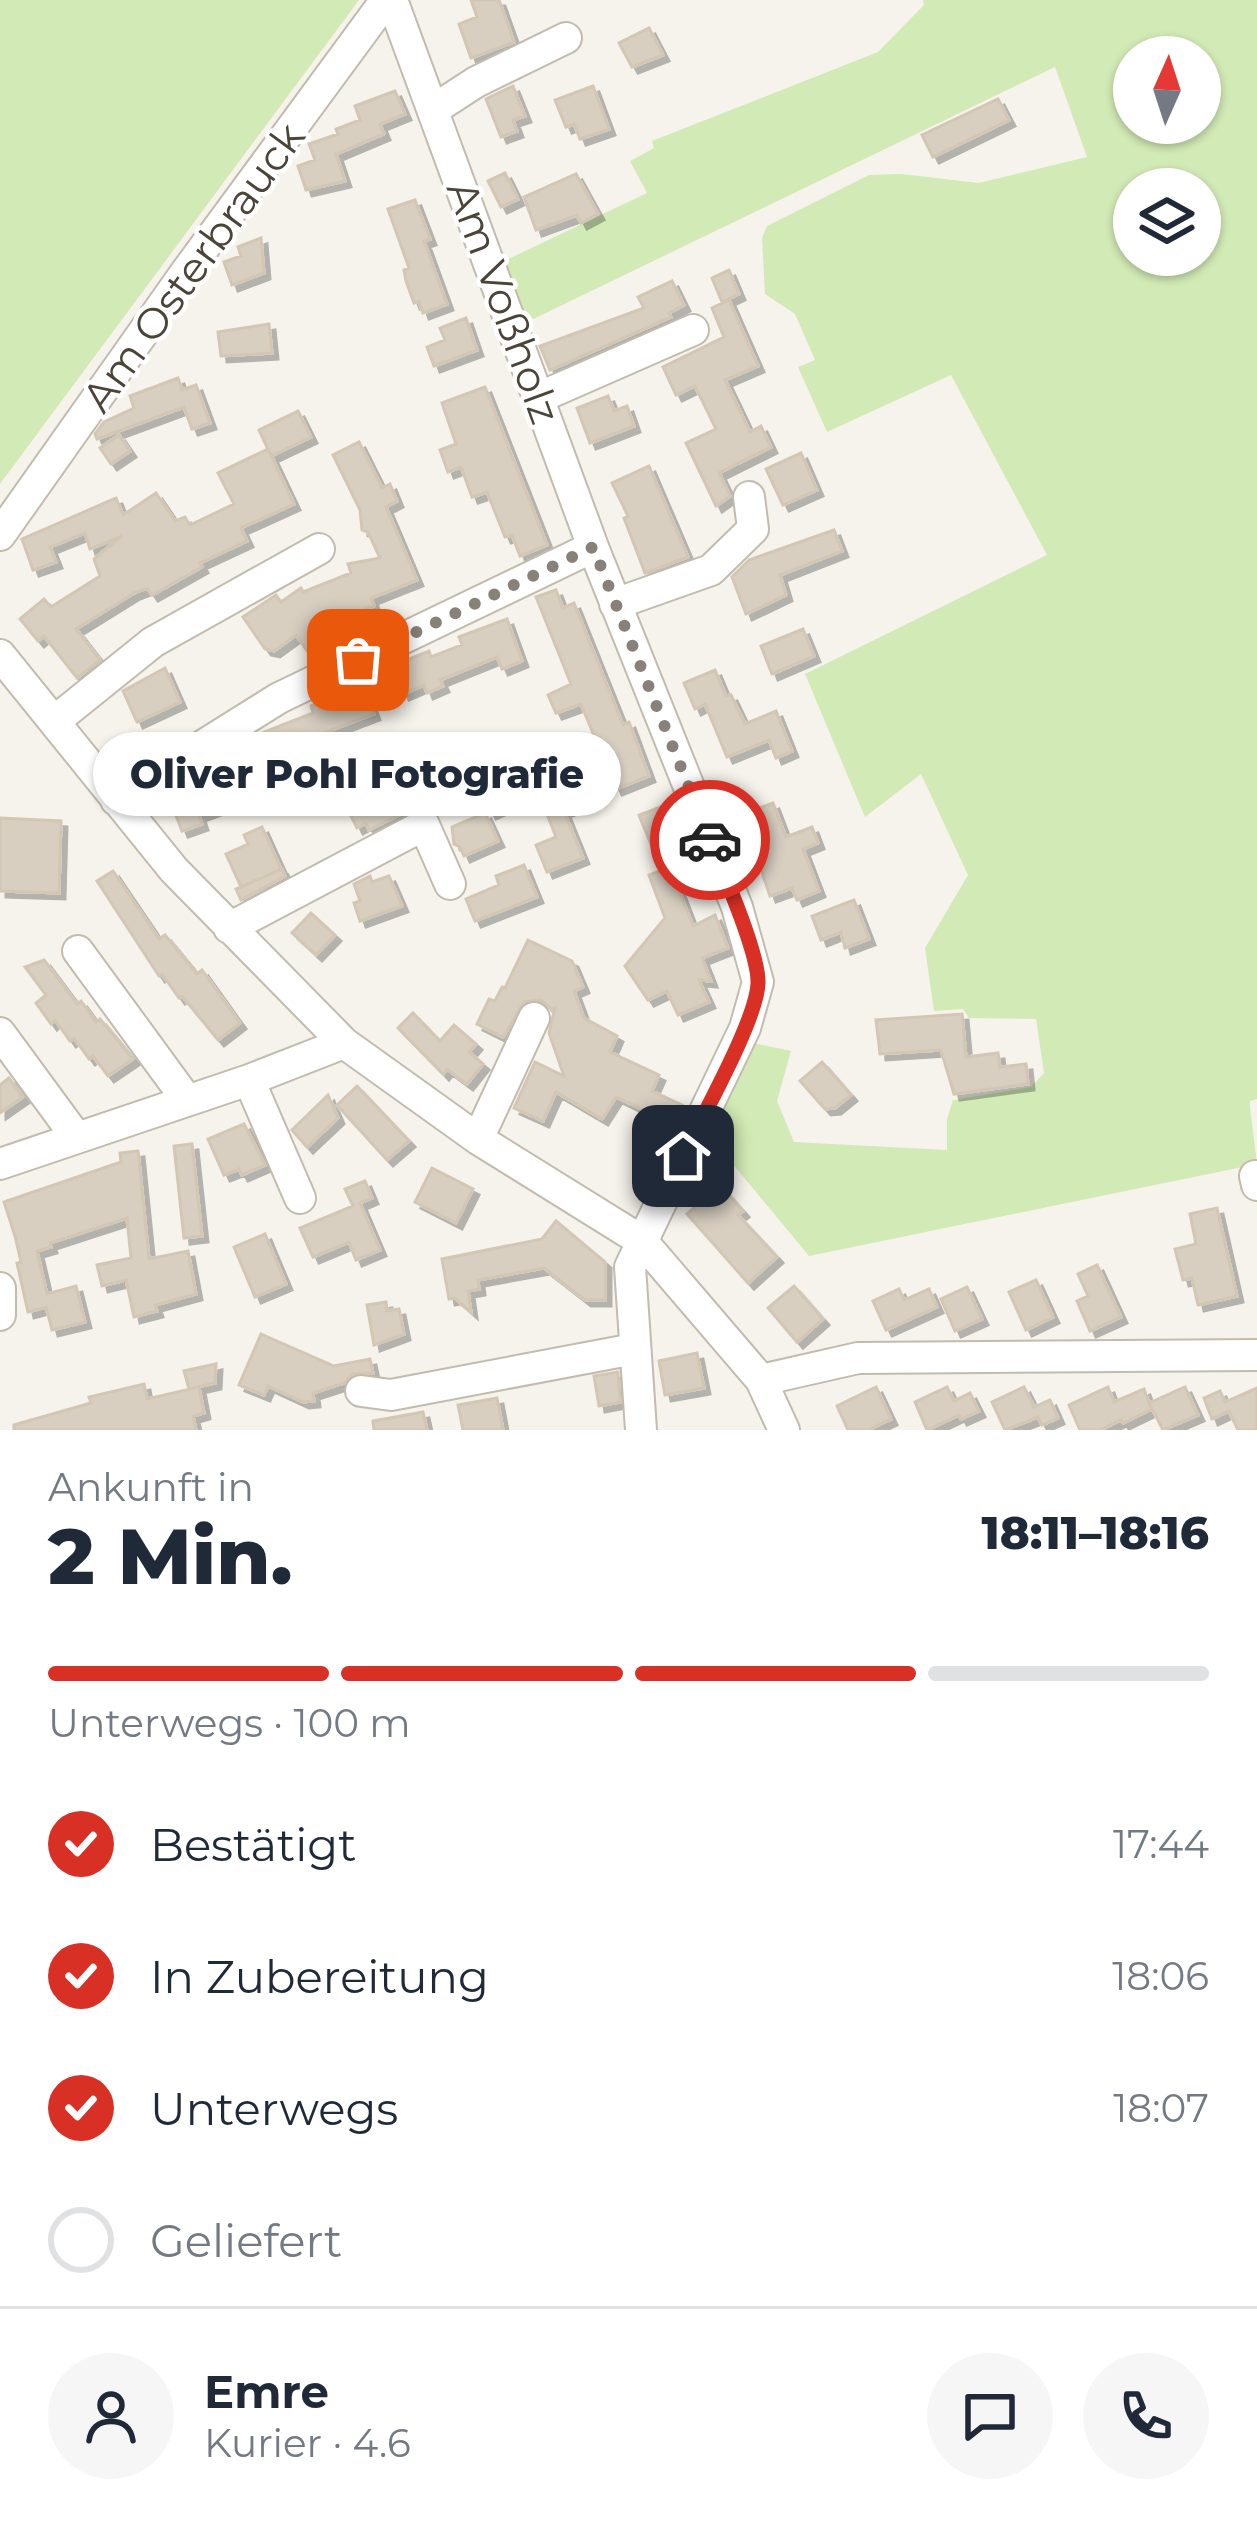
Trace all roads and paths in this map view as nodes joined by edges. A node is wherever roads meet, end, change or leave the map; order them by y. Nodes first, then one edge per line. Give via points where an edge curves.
1 (389, 0) edge
2 (566, 38) dead end
3 (434, 110) junction
4 (693, 330) dead end
5 (538, 398) junction
6 (749, 497) dead end
7 (0, 535) edge
8 (593, 547) junction
9 (319, 549) dead end
10 (615, 604) junction
11 (0, 655) edge
12 (56, 720) junction
13 (116, 800) junction
14 (450, 884) dead end
15 (229, 928) junction
16 (78, 951) dead end
17 (534, 1018) dead end
18 (0, 1033) edge
19 (344, 1043) junction
20 (249, 1080) junction
21 (187, 1100) junction
22 (77, 1138) junction
23 (478, 1139) junction
24 (0, 1164) edge
25 (300, 1198) dead end
26 (642, 1240) junction
27 (0, 1288) edge
28 (0, 1315) edge
29 (634, 1349) junction
30 (1257, 1355) edge
31 (761, 1380) junction
32 (361, 1391) dead end
33 (641, 1430) edge
34 (784, 1430) edge

1 - 3 street, Am Voßholz
1 - 7 street, Am Osterbrauck
2 - 3 street
3 - 5 street, Am Voßholz
4 - 5 street
5 - 8 street, Am Voßholz
6 - 10 street via 753,529 711,570
8 - 10 street, Am Voßholz
8 - 13 street via 279,698
9 - 12 street via 153,642
10 - 26 street, Am Voßholz via 737,907 758,982 745,1028
11 - 12 street
12 - 13 street
13 - 15 street
14 - 15 street via 424,826
15 - 19 street
16 - 21 street
17 - 23 street
18 - 22 street
19 - 20 street
19 - 23 street
20 - 21 street
20 - 25 street
21 - 22 street
22 - 24 street
23 - 26 street
26 - 29 street, Am Voßholz via 630,1268
26 - 31 street
27 - 28 street
29 - 32 street via 392,1395
29 - 33 street, Am Voßholz
30 - 31 street via 858,1358
31 - 34 street

